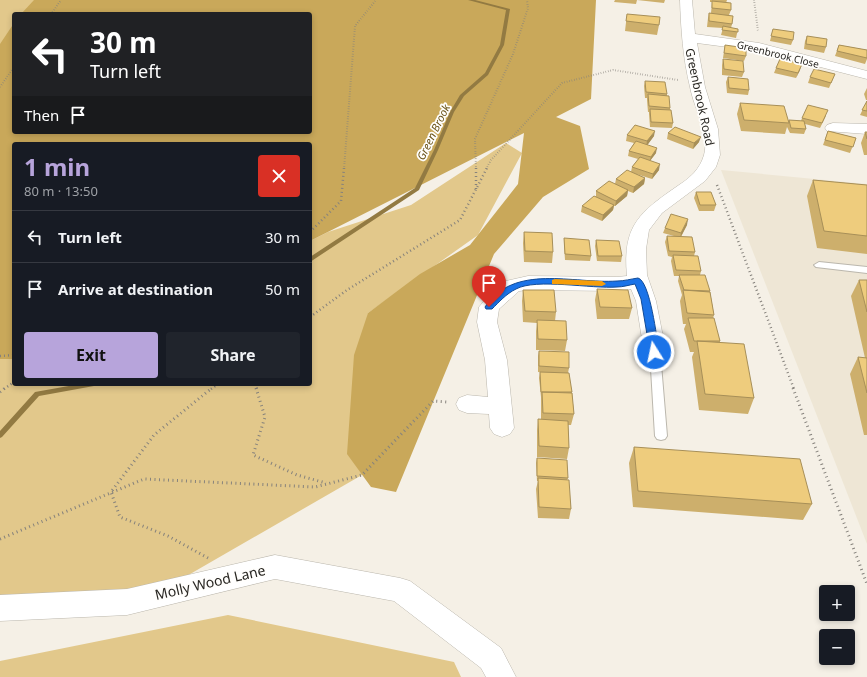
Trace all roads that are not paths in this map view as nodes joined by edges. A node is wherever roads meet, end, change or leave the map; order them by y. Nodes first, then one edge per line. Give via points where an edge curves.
1 (686, 0) edge
2 (688, 38) junction
3 (867, 75) edge
4 (833, 128) dead end
5 (867, 129) edge
6 (819, 265) dead end
7 (867, 270) edge
8 (638, 281) junction
9 (654, 352) joint
10 (467, 404) road end
11 (501, 406) junction
12 (502, 428) dead end
13 (662, 436) dead end
14 (0, 608) edge
15 (496, 667) edge

1 - 2 street, Greenbrook Road
2 - 3 street, Greenbrook Close via 759,47
2 - 8 street, Greenbrook Road via 713,144 712,156 697,179 646,219 640,231 636,260
4 - 5 street
6 - 7 lane
8 - 9 street, Greenbrook Road via 645,299
8 - 11 street via 617,284 528,283 514,286 499,297 489,307 487,322 496,360
9 - 13 lane
10 - 11 street
11 - 12 street
14 - 15 street, Molly Wood Lane via 127,602 275,567 400,590

